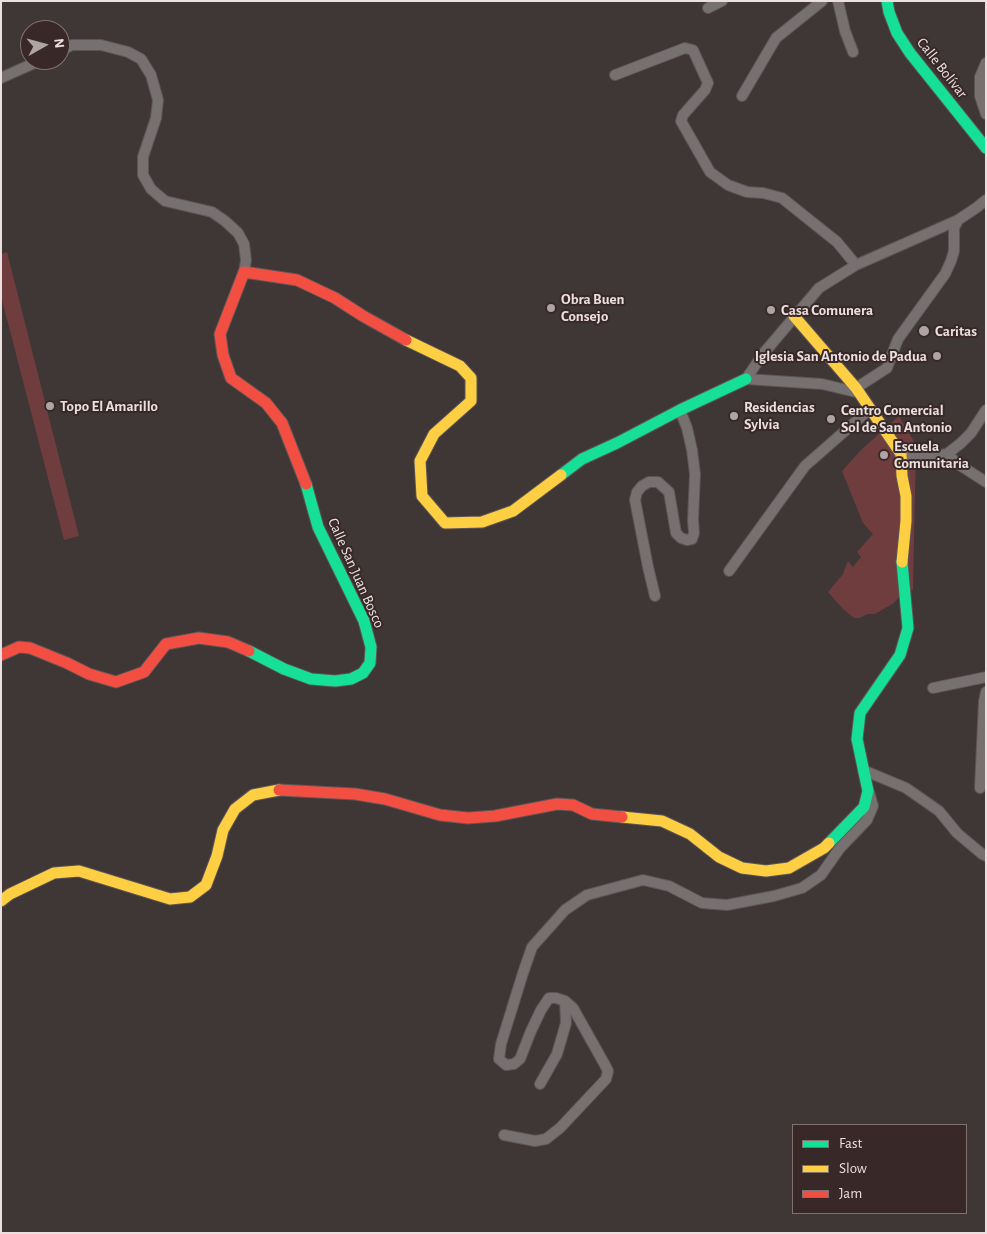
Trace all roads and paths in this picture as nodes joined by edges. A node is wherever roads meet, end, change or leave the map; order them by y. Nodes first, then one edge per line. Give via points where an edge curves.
1 (722, 1) edge
2 (822, 1) edge
3 (838, 1) edge
4 (887, 1) edge
5 (708, 8) dead end
6 (70, 46) edge
7 (853, 52) dead end
8 (986, 63) edge
9 (20, 69) edge
10 (614, 75) dead end
11 (1, 78) edge
12 (742, 96) dead end
13 (986, 114) edge
14 (986, 148) edge
15 (986, 200) edge
16 (981, 208) edge
17 (958, 220) junction
18 (856, 265) junction
19 (244, 272) junction
20 (794, 316) junction
21 (746, 379) junction
22 (858, 391) junction
23 (870, 409) junction
24 (680, 410) junction
25 (986, 410) edge
26 (901, 454) junction
27 (947, 454) junction
28 (986, 482) edge
29 (729, 571) dead end
30 (655, 596) dead end
31 (1, 655) edge
32 (986, 676) edge
33 (934, 688) dead end
34 (986, 692) edge
35 (863, 770) junction
36 (980, 788) dead end
37 (868, 791) junction
38 (986, 856) edge
39 (1, 901) edge
40 (565, 1001) junction
41 (540, 1084) dead end
42 (504, 1135) dead end

1 - 5 street
2 - 12 street via 776,38
3 - 7 street
4 - 14 street, Calle Bolívar via 897,33 910,53
6 - 19 street, Calle San Juan Bosco via 102,45 141,59 151,75 158,100 156,118 143,157 143,175 151,189 165,201 212,212 238,233 244,244
8 - 13 street via 980,77 980,96
9 - 11 street
10 - 18 street via 685,48 693,50 708,83 681,121 710,172 728,185 747,192 782,198 837,242
15 - 16 street
16 - 17 street
17 - 18 street
17 - 22 street via 954,228 954,251 944,274 898,339 887,368
18 - 20 street via 818,288
19 - 24 street via 297,280 460,366 471,378 471,401 434,434 420,461 422,496 445,523 482,522 513,511 582,459
19 - 31 street, Calle San Juan Bosco via 220,334 223,355 231,378 266,403 282,423 318,527 364,621 370,663 363,674 351,679 311,678 228,642 199,638 166,644 144,672 116,682 30,648 19,648
20 - 21 street
20 - 22 street
21 - 22 street via 822,384
21 - 24 street
22 - 23 street
23 - 26 street
23 - 29 street via 805,466
24 - 30 street via 687,428 695,474 692,538 687,540 676,533 669,492 658,482 642,486 635,500
25 - 27 street via 971,433
26 - 27 street via 909,458
26 - 35 street via 906,496 902,558 908,628 900,654 860,713 857,739
27 - 28 street
32 - 33 street
34 - 36 street
35 - 37 street
35 - 38 street via 906,788 939,811 957,833
37 - 39 street via 864,807 824,848 789,868 766,871 742,868 719,857 690,834 662,821 592,814 573,805 557,804 468,818 440,815 355,794 279,790 253,795 236,810 222,830 206,885 190,897 170,899 78,871 54,873
37 - 40 street via 873,806 867,820 840,848 822,875 802,888 727,905 702,902 669,886 643,880 586,895 565,910 532,947 499,1059 506,1065 520,1059 549,998
40 - 41 street via 566,1024 558,1054
40 - 42 street via 573,1008 605,1065 608,1071 606,1079 546,1140

